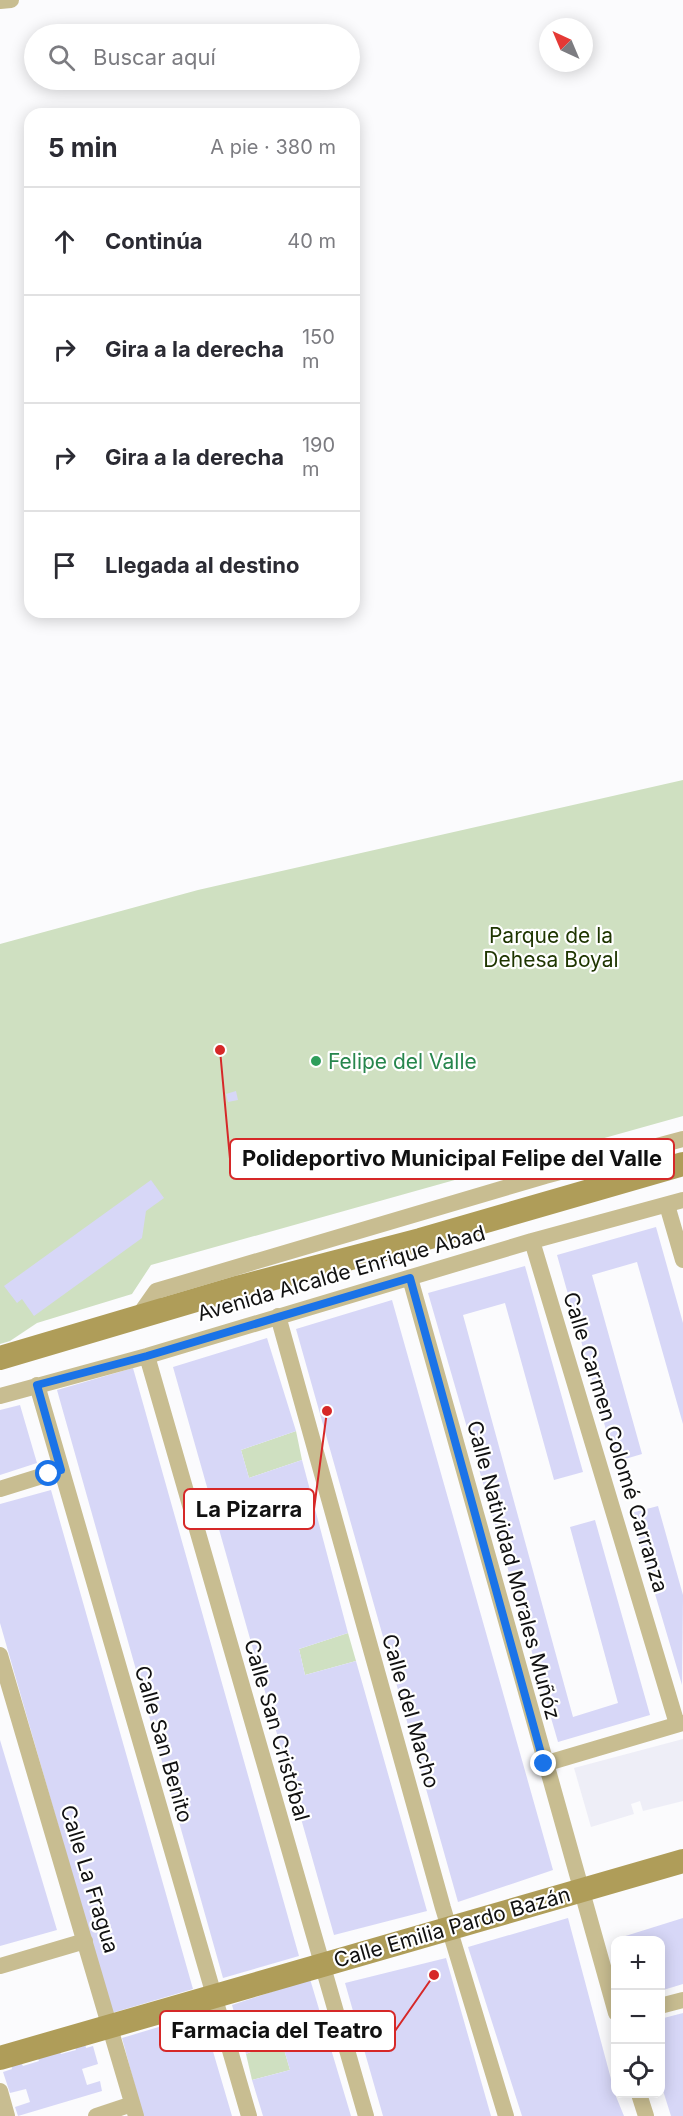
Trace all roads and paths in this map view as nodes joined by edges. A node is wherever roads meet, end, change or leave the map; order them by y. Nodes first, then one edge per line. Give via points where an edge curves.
1 (11, 0) edge
2 (0, 1) edge
3 (683, 1139) edge
4 (683, 1164) edge
5 (683, 1178) edge
6 (675, 1202) edge
7 (532, 1241) junction
8 (683, 1260) edge
9 (410, 1278) junction
10 (278, 1316) junction
11 (137, 1318) junction
12 (147, 1356) junction
13 (0, 1358) edge
14 (0, 1369) edge
15 (37, 1385) junction
16 (0, 1396) edge
17 (61, 1470) junction
18 (0, 1489) edge
19 (0, 1655) edge
20 (680, 1724) edge
21 (544, 1764) junction
22 (683, 1861) edge
23 (582, 1890) junction
24 (449, 1927) junction
25 (85, 1941) junction
26 (321, 1963) junction
27 (0, 1966) edge
28 (214, 1995) junction
29 (611, 1998) edge
30 (683, 2000) edge
31 (665, 2005) edge
32 (110, 2024) junction
33 (0, 2058) edge
34 (0, 2091) edge
35 (640, 2098) edge
36 (134, 2110) edge
37 (7, 2116) edge
38 (96, 2116) edge
39 (249, 2116) edge
40 (366, 2116) edge
41 (506, 2116) edge
42 (646, 2116) edge

1 - 2 street
3 - 11 street, Avenida Alcalde Enrique Abad via 156,1291
4 - 11 main road, Avenida Alcalde Enrique Abad
5 - 14 main road, Avenida Alcalde Enrique Abad
6 - 7 street
6 - 8 street
7 - 9 street
7 - 20 street, Calle Carmen Colomé Carranza
9 - 10 street
9 - 21 street, Calle Natividad Morales Muñóz
10 - 12 street
10 - 24 street, Calle del Macho
11 - 13 main road, Avenida Alcalde Enrique Abad
12 - 15 street
12 - 26 street, Calle San Cristóbal
15 - 16 street
15 - 17 street, Calle San Benito
17 - 18 street
17 - 28 street, Calle San Benito
19 - 25 street, Calle La Fragua
20 - 21 street
21 - 23 street, Calle Natividad Morales Muñóz
22 - 23 main road, Calle Emilia Pardo Bazán
23 - 24 main road, Calle Emilia Pardo Bazán
23 - 29 street, Calle Natividad Morales Muñóz
24 - 26 main road, Calle Emilia Pardo Bazán
24 - 41 street, Calle del Macho
25 - 27 street
25 - 32 street, Calle La Fragua
26 - 28 main road, Calle Emilia Pardo Bazán
26 - 40 street, Calle San Cristóbal
28 - 32 main road, Calle Emilia Pardo Bazán
28 - 39 street, Calle San Benito
30 - 31 street
32 - 33 main road, Calle Emilia Pardo Bazán
32 - 36 street, Calle La Fragua
34 - 37 street
35 - 42 street
36 - 38 street

